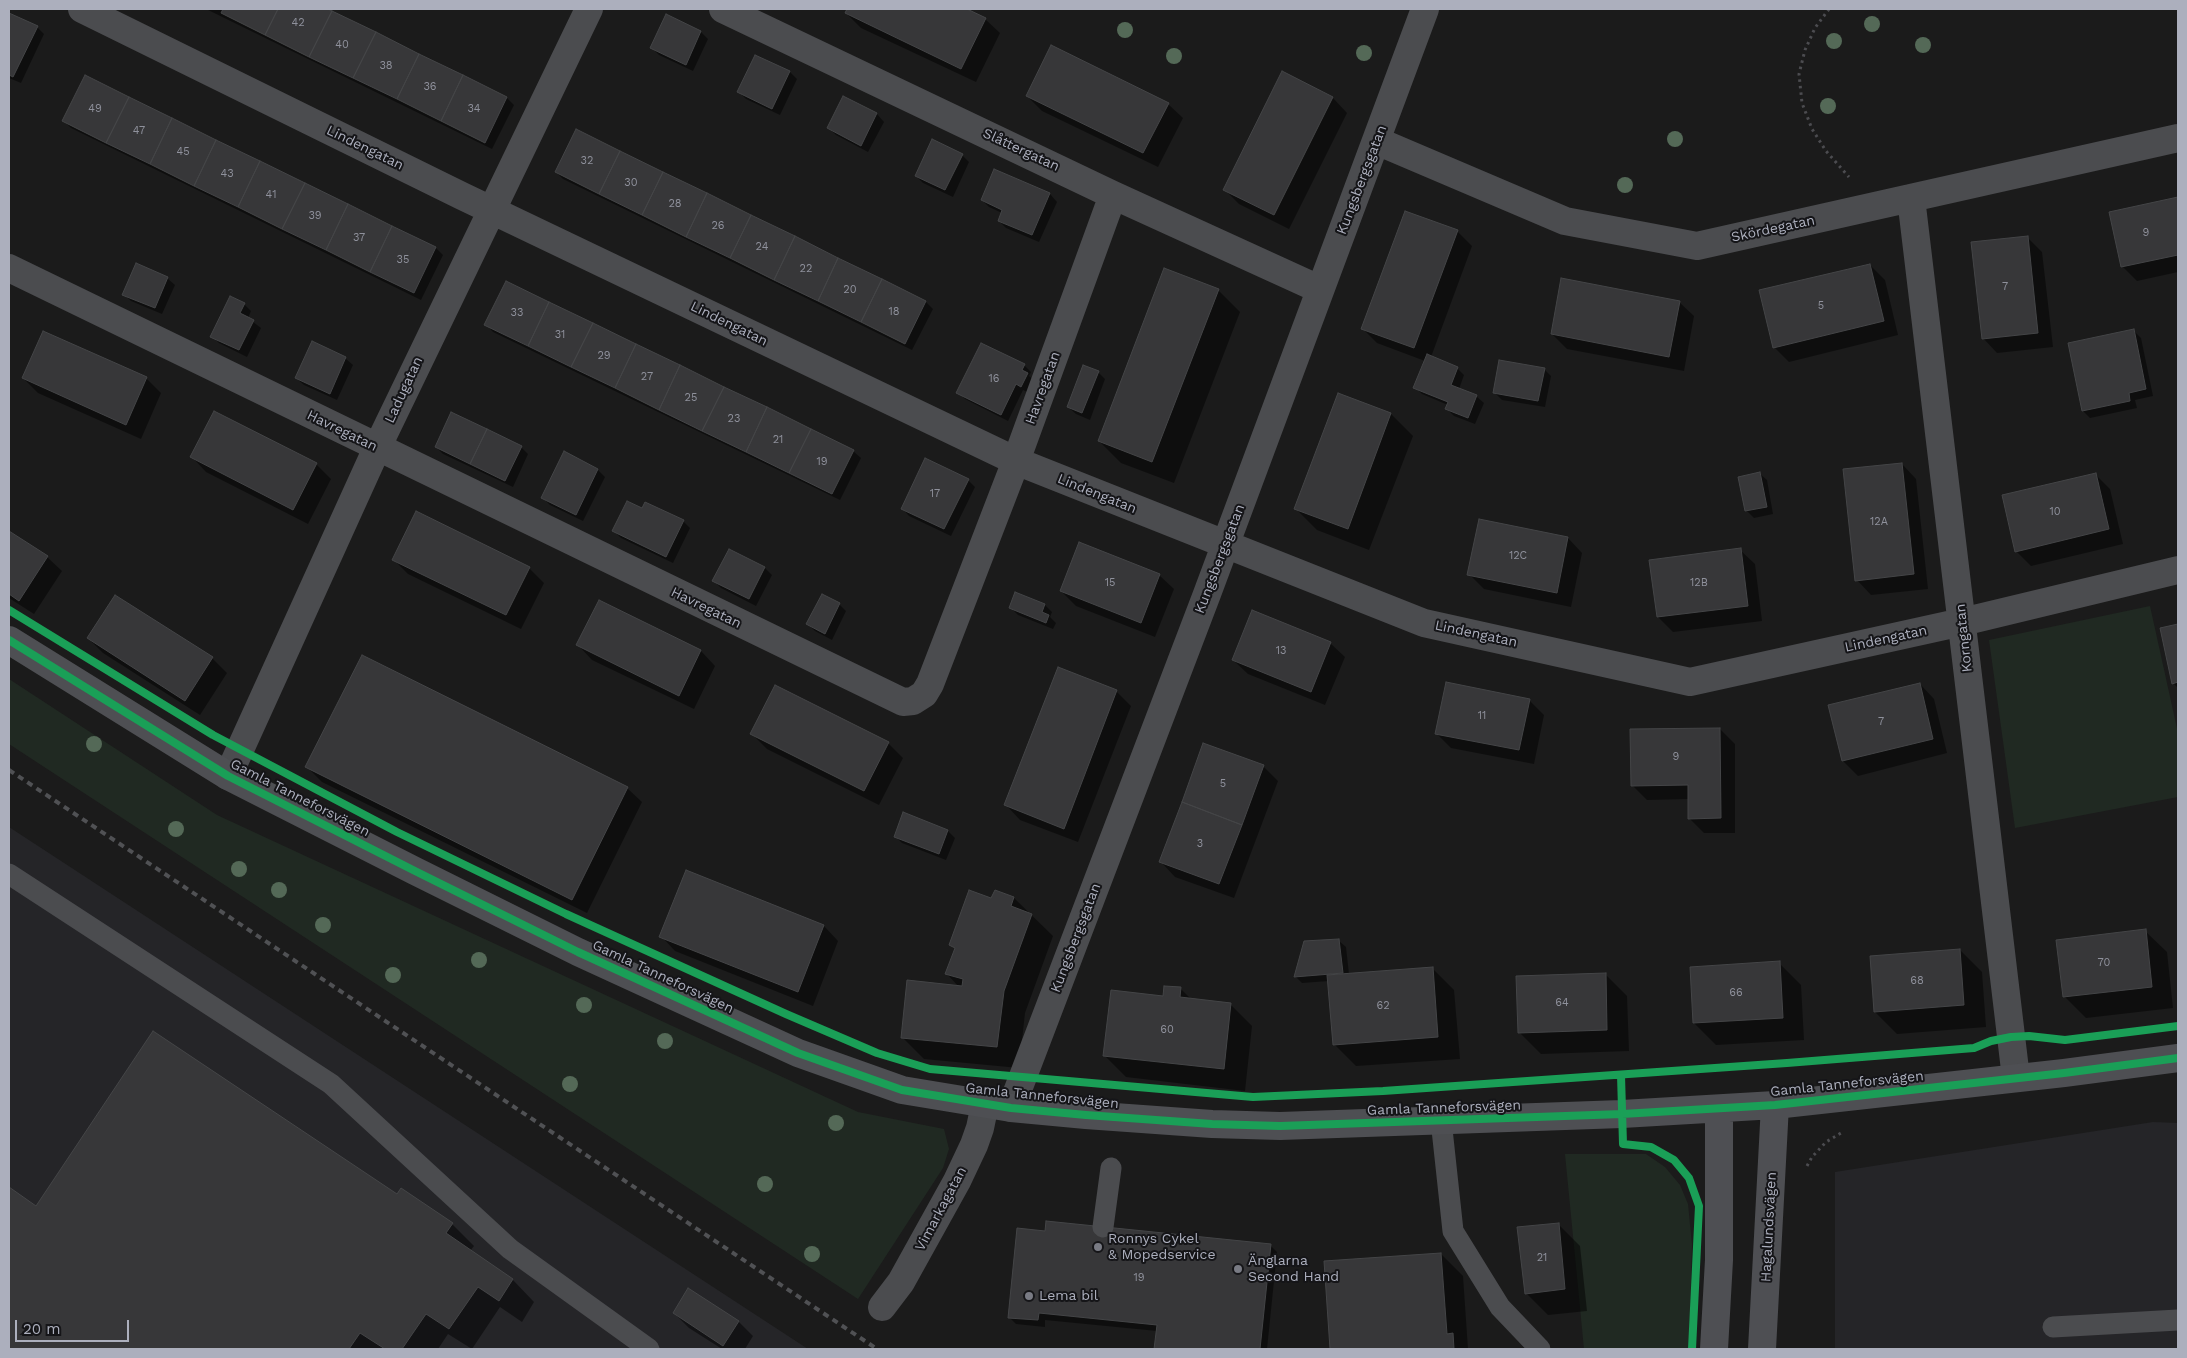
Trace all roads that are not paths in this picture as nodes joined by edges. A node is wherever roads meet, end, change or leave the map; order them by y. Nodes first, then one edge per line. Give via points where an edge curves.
1 (82, 9) edge
2 (589, 9) edge
3 (723, 9) edge
4 (1425, 9) edge
5 (2178, 138) edge
6 (1377, 141) junction
7 (1113, 195) junction
8 (1911, 198) junction
9 (490, 209) junction
10 (9, 268) edge
11 (1319, 289) junction
12 (377, 448) junction
13 (1016, 461) junction
14 (1226, 544) junction
15 (2178, 570) edge
16 (1962, 622) junction
17 (9, 640) edge
18 (228, 776) junction
19 (9, 874) edge
20 (2178, 1058) edge
21 (2016, 1078) junction
22 (1775, 1105) junction
23 (998, 1106) junction
24 (1719, 1109) junction
25 (1441, 1120) junction
26 (1110, 1168) dead end
27 (1103, 1227) dead end
28 (882, 1307) dead end
29 (2178, 1320) edge
30 (2053, 1327) dead end
31 (649, 1349) edge
32 (1540, 1349) edge
33 (1714, 1349) edge
34 (1762, 1349) edge

1 - 9 street, Lindengatan
2 - 9 street, Ladugatan
3 - 7 street, Slåttergatan
4 - 6 street, Kungsbergsgatan
5 - 8 street, Skördegatan
6 - 8 street, Skördegatan via 1565,221 1697,246
6 - 11 street, Kungsbergsgatan
7 - 11 street, Slåttergatan
7 - 13 street, Havregatan
8 - 16 street, Korngatan
9 - 12 street, Ladugatan
9 - 13 street, Lindengatan
10 - 12 street, Havregatan
11 - 14 street, Kungsbergsgatan
12 - 13 street, Havregatan via 903,702 913,701 924,694 930,684
12 - 18 street, Ladugatan
13 - 14 street, Lindengatan
14 - 16 street, Lindengatan via 1424,623 1690,682
14 - 23 street, Kungsbergsgatan
15 - 16 street, Lindengatan
16 - 21 street, Korngatan
17 - 18 street, Gamla Tanneforsvägen
18 - 23 street, Gamla Tanneforsvägen via 578,952 798,1053 902,1090
19 - 31 lane via 331,1084 510,1250
20 - 21 street, Gamla Tanneforsvägen
21 - 22 street, Gamla Tanneforsvägen
22 - 24 street, Gamla Tanneforsvägen
22 - 34 street, Hagalundsvägen
23 - 25 street, Gamla Tanneforsvägen via 1212,1124 1280,1126
23 - 28 street, Vimarkagatan via 980,1128 957,1181 901,1282
24 - 25 street, Gamla Tanneforsvägen
24 - 33 street via 1719,1260
25 - 32 lane via 1453,1231 1500,1307
26 - 27 lane
29 - 30 lane

